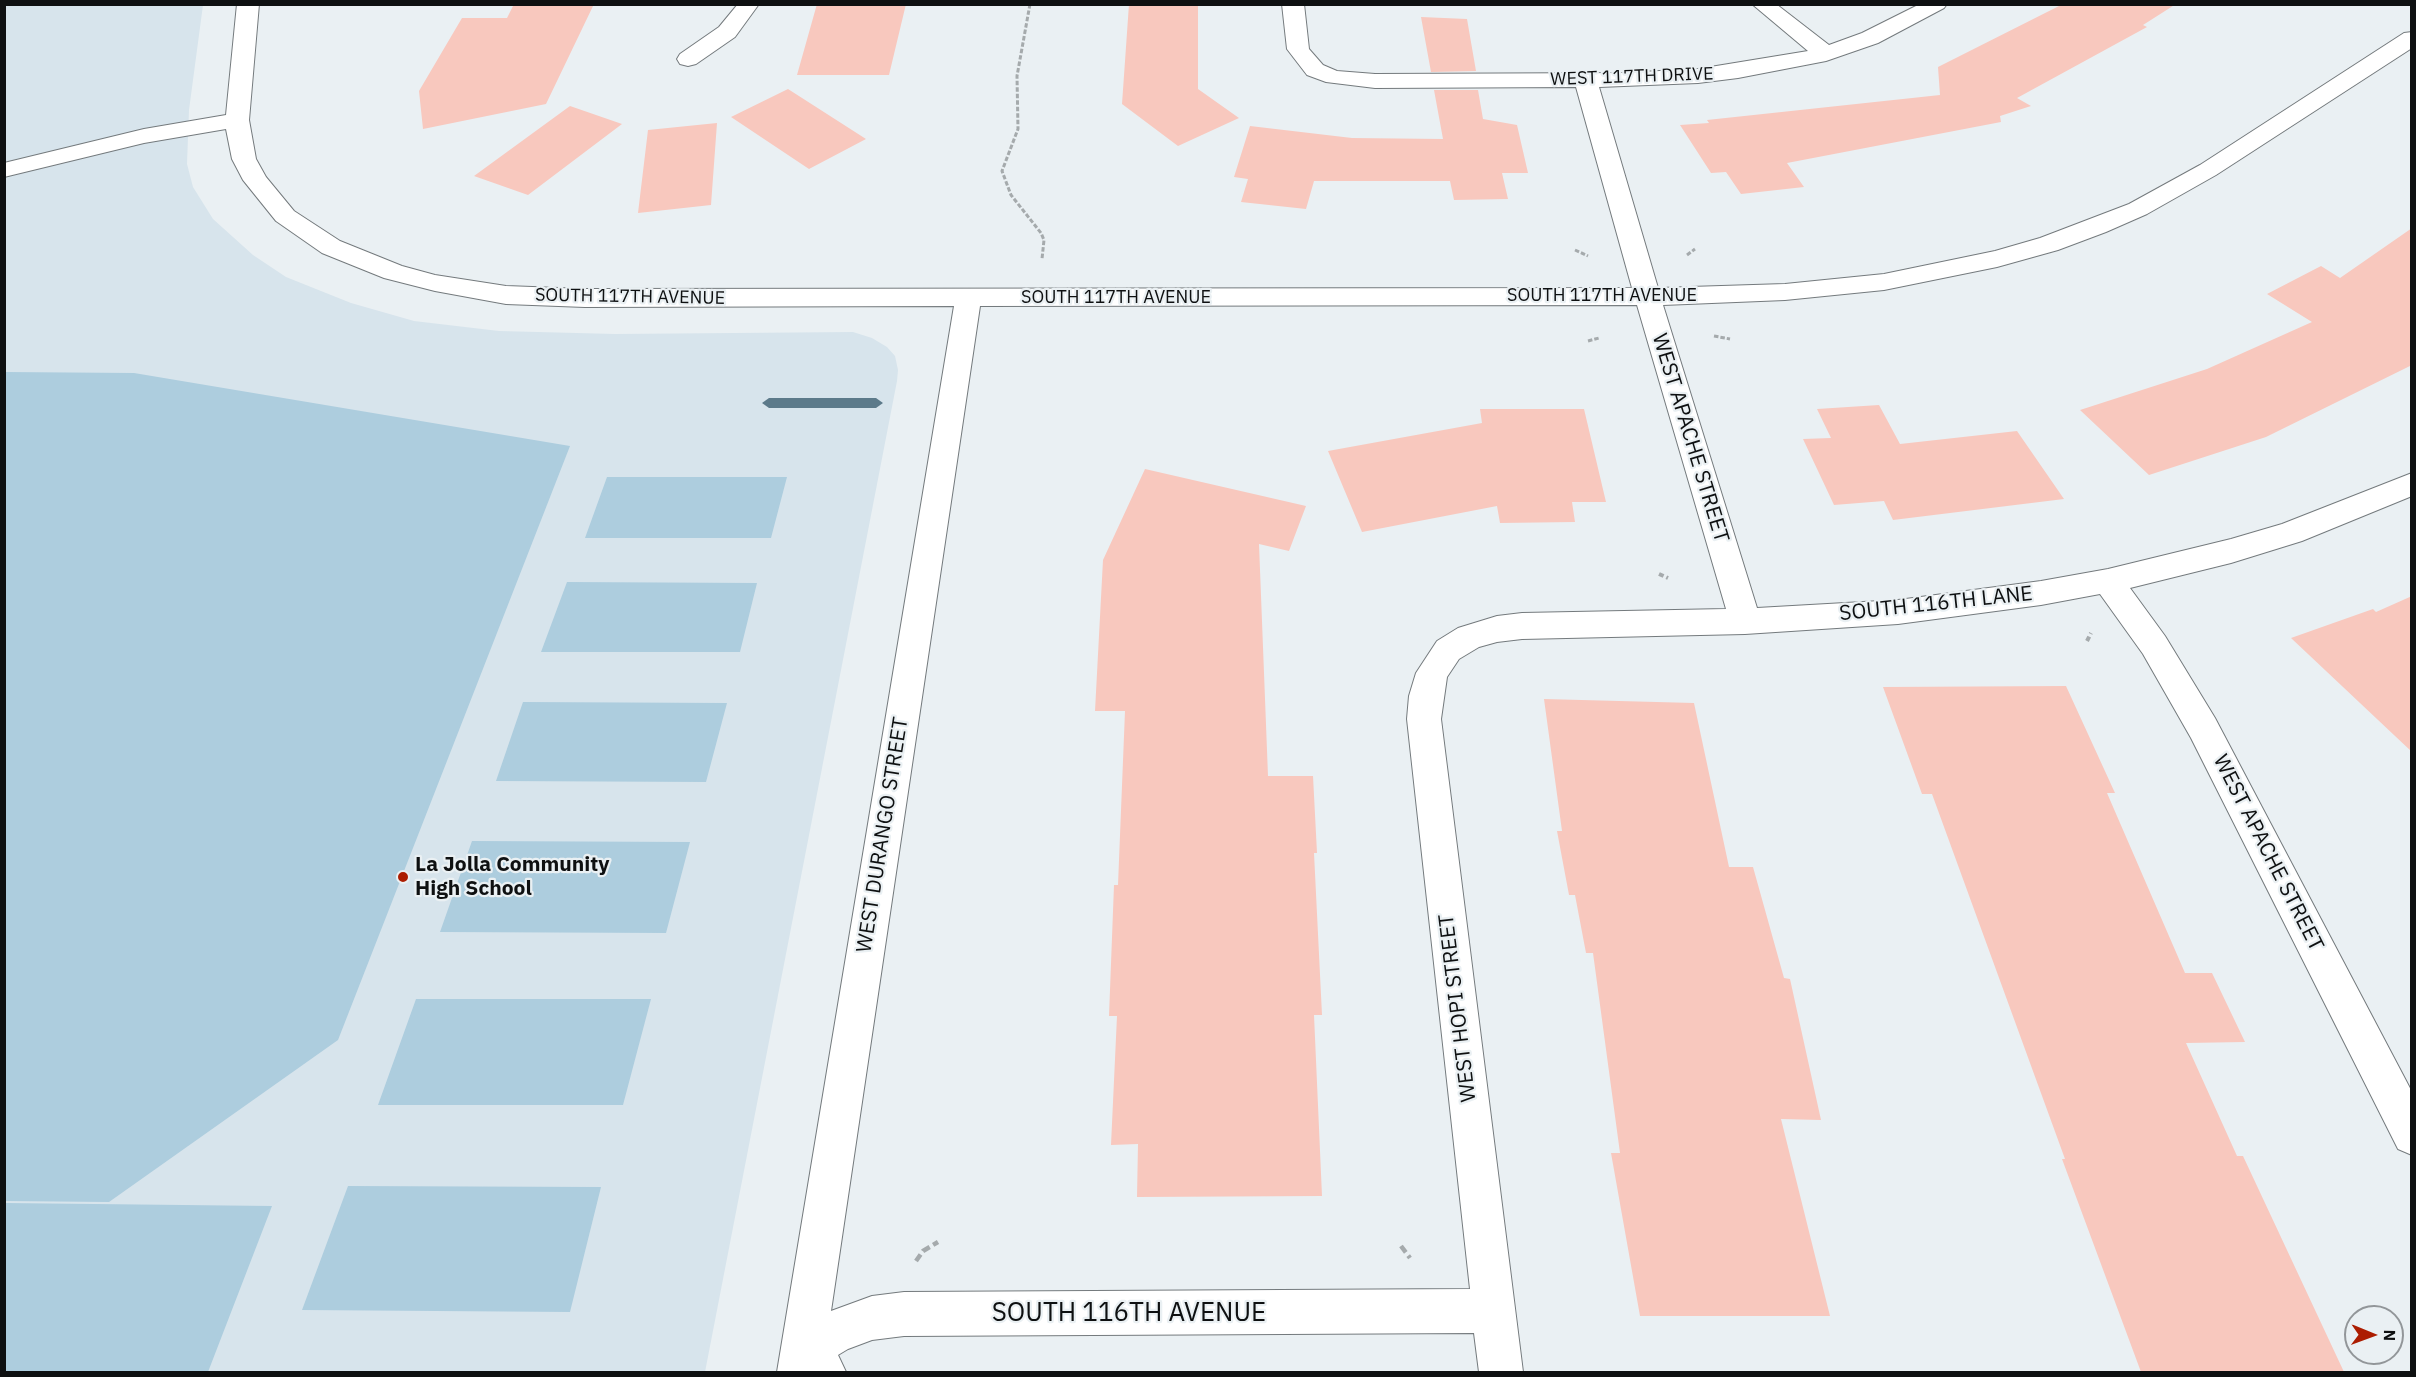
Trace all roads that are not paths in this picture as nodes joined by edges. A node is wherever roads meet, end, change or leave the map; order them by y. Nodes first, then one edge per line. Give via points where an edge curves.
1 (248, 4) edge
2 (749, 4) edge
3 (1293, 4) edge
4 (1762, 4) edge
5 (1937, 4) edge
6 (2412, 38) edge
7 (1826, 54) junction
8 (688, 59) dead end
9 (1586, 81) junction
10 (237, 120) junction
11 (4, 170) edge
12 (1648, 297) junction
13 (968, 298) junction
14 (2412, 484) edge
15 (2108, 581) junction
16 (1745, 621) junction
17 (1448, 650) joint
18 (2412, 1135) edge
19 (1494, 1311) junction
20 (809, 1366) edge
21 (1501, 1372) edge

1 - 10 street, SOUTH 117TH AVENUE
2 - 8 street via 727,32
3 - 9 street, WEST 117TH DRIVE via 1298,49 1315,70 1334,77 1375,81
4 - 7 street
5 - 7 street, WEST 117TH DRIVE via 1870,38
6 - 12 street, SOUTH 117TH AVENUE via 2174,190 2097,227 2049,244 1941,272 1884,282 1805,291
7 - 9 street, WEST 117TH DRIVE via 1698,76
9 - 12 street, WEST APACHE STREET
10 - 11 street via 144,136
10 - 13 street, SOUTH 117TH AVENUE via 249,169 285,216 332,247 393,272 435,283 506,295 557,297
12 - 13 street, SOUTH 117TH AVENUE
12 - 16 street, WEST APACHE STREET
13 - 20 street, WEST DURANGO STREET
14 - 15 street, SOUTH 116TH LANE via 2291,533
15 - 16 street, SOUTH 116TH LANE via 1908,610
15 - 18 street, WEST APACHE STREET via 2177,681
16 - 17 street, SOUTH 116TH LANE via 1522,626 1469,637
17 - 19 street, WEST HOPI STREET via 1432,673 1424,719
19 - 20 street, SOUTH 116TH AVENUE via 904,1314 872,1318 835,1331
19 - 21 street, WEST HOPI STREET

